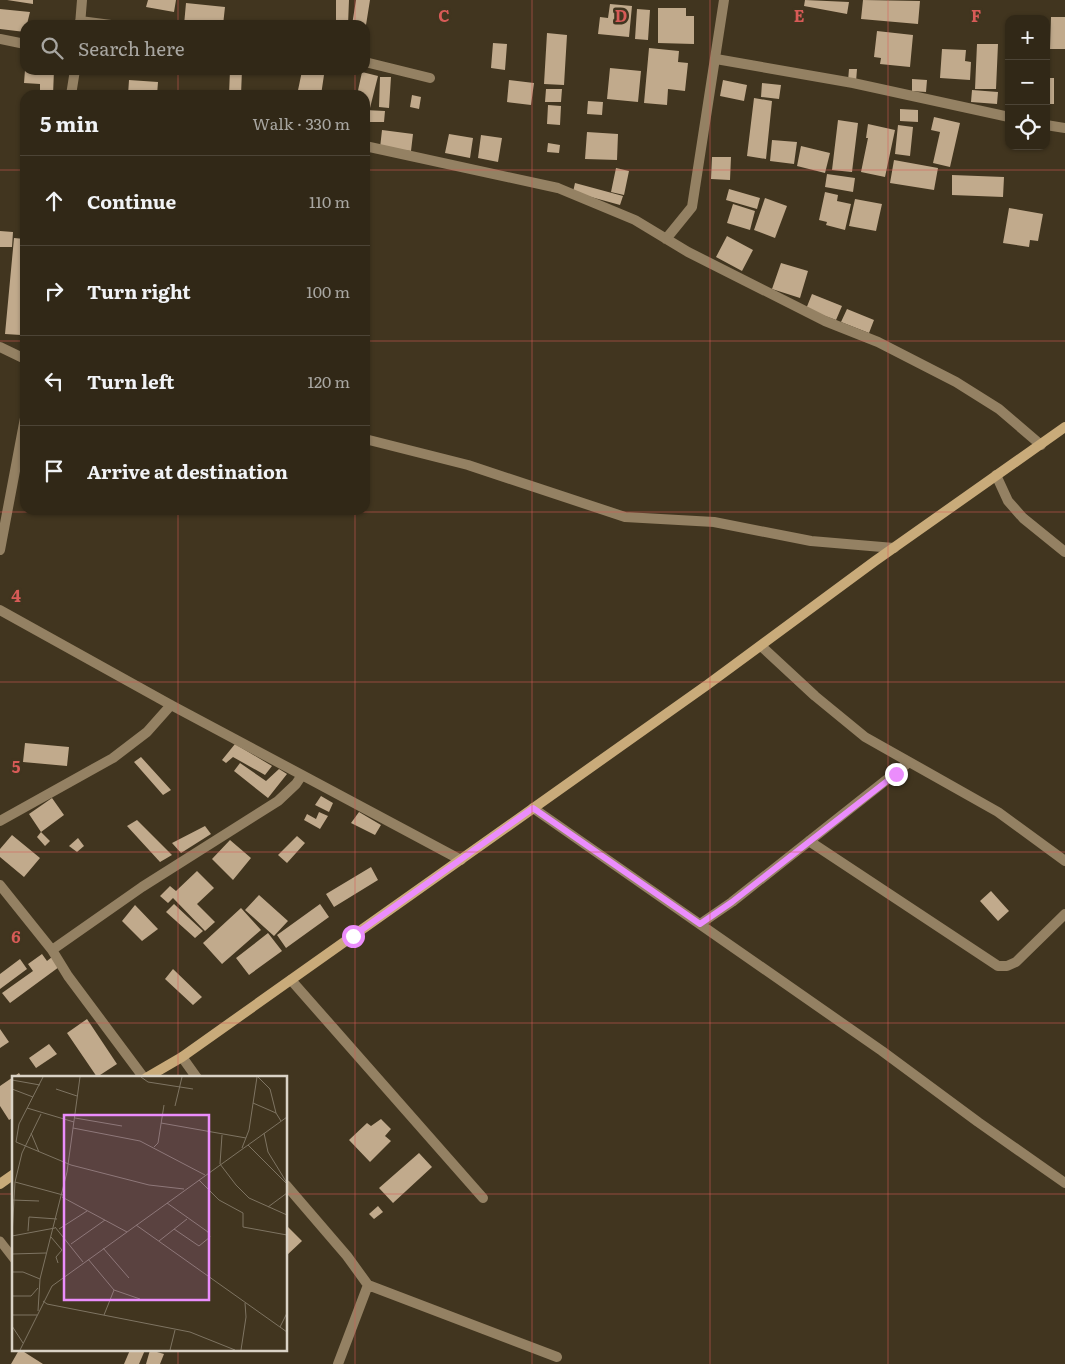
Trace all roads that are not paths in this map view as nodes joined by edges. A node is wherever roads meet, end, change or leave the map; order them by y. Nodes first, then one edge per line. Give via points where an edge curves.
1 (82, 0) edge
2 (724, 0) edge
3 (80, 20) edge
4 (0, 39) edge
5 (20, 43) edge
6 (716, 59) junction
7 (370, 63) edge
8 (74, 75) edge
9 (430, 78) dead end
10 (72, 90) edge
11 (1005, 116) edge
12 (1050, 126) edge
13 (1065, 128) edge
14 (370, 147) edge
15 (666, 238) junction
16 (0, 347) edge
17 (20, 356) edge
18 (1065, 427) edge
19 (370, 440) edge
20 (20, 444) edge
21 (1041, 445) junction
22 (996, 475) junction
23 (894, 548) junction
24 (0, 550) edge
25 (1065, 552) edge
26 (0, 610) edge
27 (761, 646) junction
28 (171, 705) junction
29 (909, 762) junction
30 (302, 775) junction
31 (533, 808) junction
32 (0, 821) edge
33 (809, 842) junction
34 (462, 860) junction
35 (1065, 861) edge
36 (0, 885) edge
37 (1065, 914) edge
38 (700, 924) junction
39 (52, 950) junction
40 (291, 980) junction
41 (182, 1057) junction
42 (143, 1076) edge
43 (149, 1076) edge
44 (196, 1076) edge
45 (12, 1175) edge
46 (1065, 1183) edge
47 (0, 1184) edge
48 (288, 1187) edge
49 (483, 1198) dead end
50 (0, 1241) edge
51 (12, 1256) edge
52 (368, 1285) junction
53 (557, 1357) dead end
54 (338, 1364) edge

1 - 3 street
2 - 6 street
4 - 5 street
6 - 11 street via 853,83
6 - 15 street via 692,207
7 - 9 street
8 - 10 street
12 - 13 street
14 - 15 street via 558,188 635,220
15 - 21 street via 825,321 878,342 956,382 999,409
16 - 17 street
18 - 21 street
19 - 23 street via 468,466 625,517 696,520 811,541
20 - 24 street
21 - 22 street
22 - 23 street
22 - 25 street via 1008,501 1023,518
23 - 27 street
26 - 28 street
27 - 29 street via 865,737
27 - 31 street
28 - 30 street
28 - 32 street via 147,732 113,758
29 - 33 street
29 - 35 street via 998,812
30 - 34 street
30 - 39 street via 278,801 142,887
31 - 34 street
31 - 38 street
33 - 37 street via 998,966 1016,962
33 - 38 street
34 - 40 street
36 - 39 street
38 - 46 street via 882,1050
39 - 42 street
40 - 41 street
40 - 49 street
41 - 43 street
41 - 44 street
45 - 47 street
48 - 52 street
50 - 51 lane
52 - 53 street
52 - 54 street

